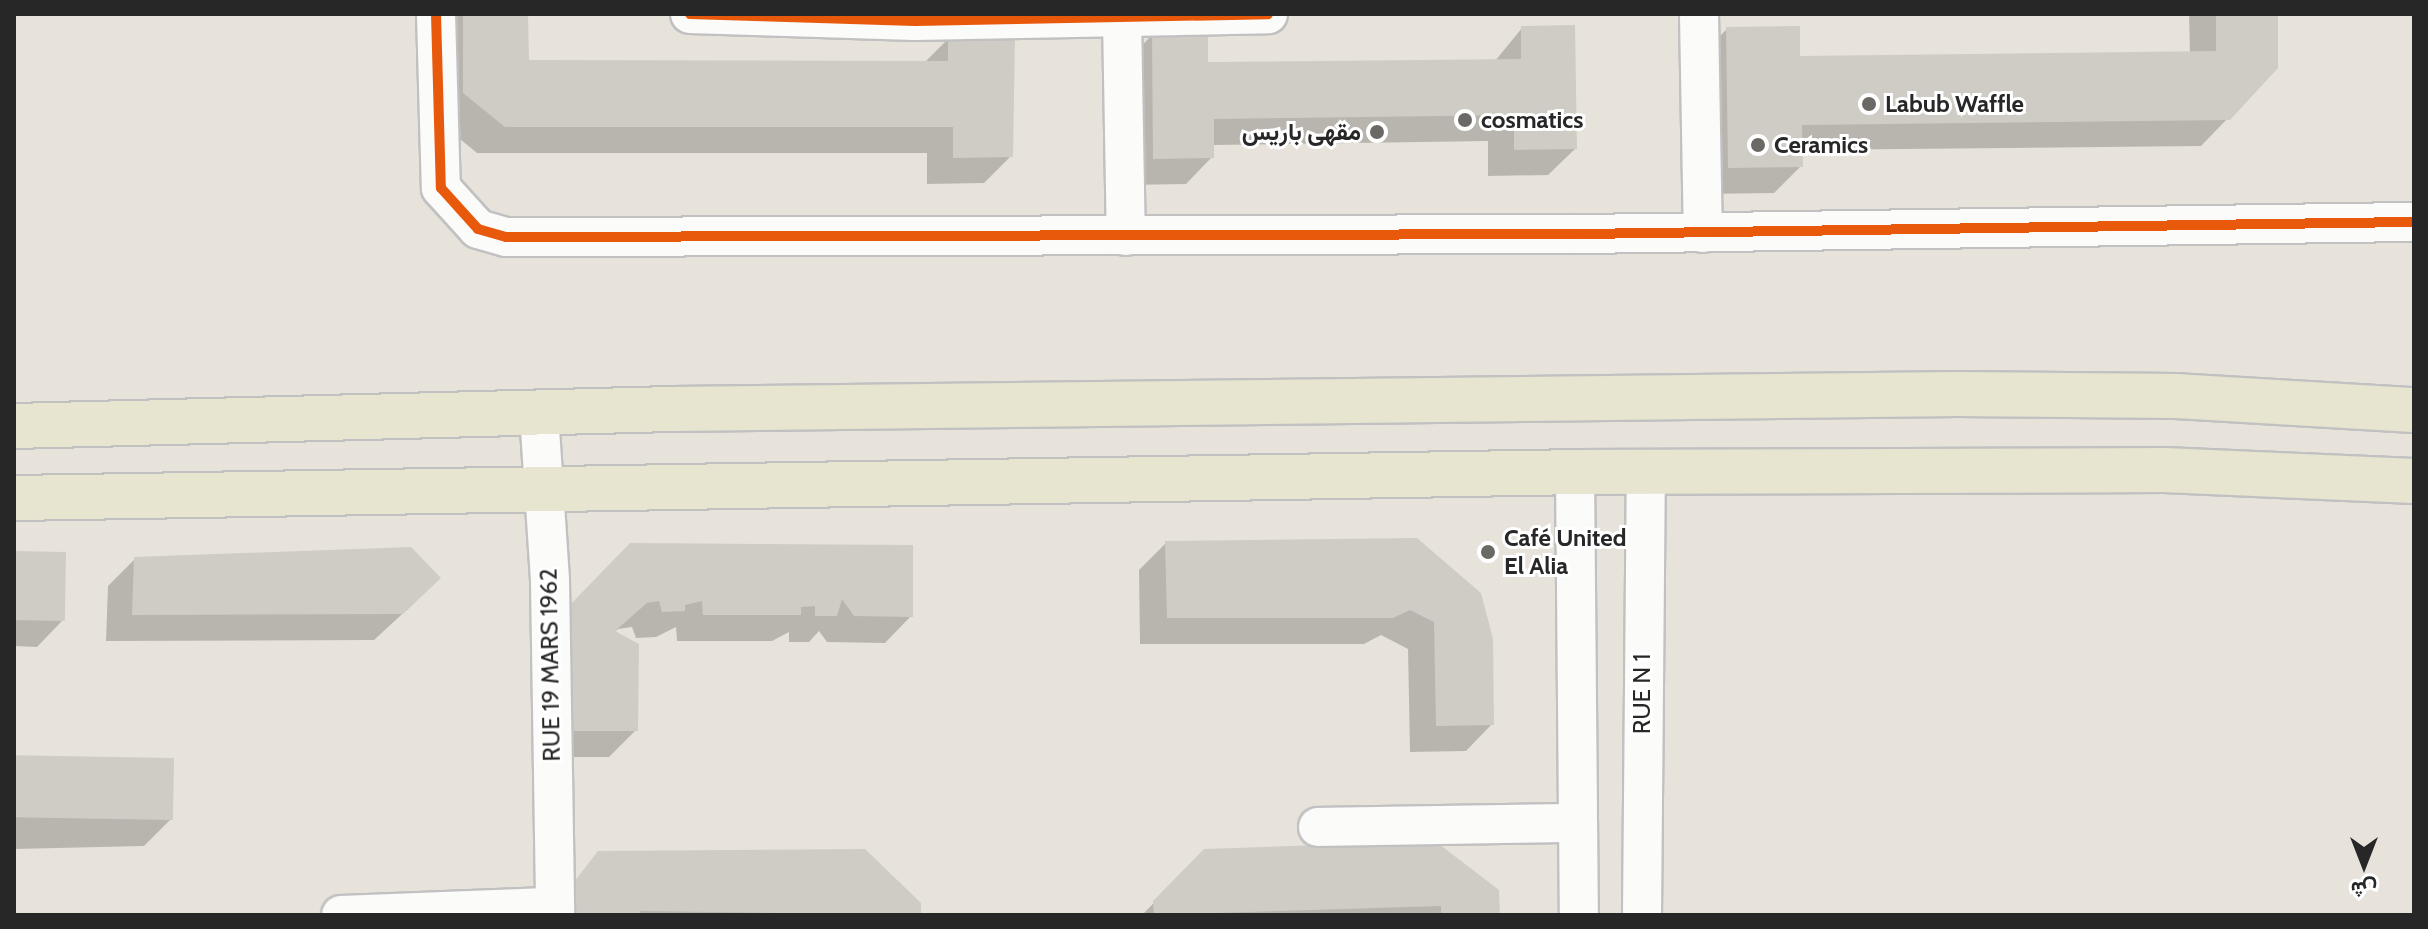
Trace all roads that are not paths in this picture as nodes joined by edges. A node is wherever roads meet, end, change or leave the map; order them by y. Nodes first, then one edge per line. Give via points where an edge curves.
1 (436, 14) edge
2 (690, 14) edge
3 (1268, 14) edge
4 (1699, 14) edge
5 (1122, 17) junction
6 (2414, 222) edge
7 (1703, 233) junction
8 (1126, 236) junction
9 (2414, 410) edge
10 (539, 414) junction
11 (14, 426) edge
12 (1575, 472) junction
13 (1646, 474) junction
14 (2414, 481) edge
15 (545, 490) junction
16 (14, 498) edge
17 (1578, 823) junction
18 (1318, 827) dead end
19 (554, 911) edge
20 (341, 915) edge
21 (377, 915) edge
22 (1579, 915) edge
23 (1642, 915) edge

1 - 8 street via 441,188 462,216 490,234
2 - 5 street via 915,21
3 - 5 street
4 - 7 street
5 - 8 street
6 - 7 street
7 - 8 street
9 - 10 main road via 2176,396 1958,394
9 - 14 main road via 2400,438 2405,469
10 - 11 main road
10 - 15 street, RUE 19 MARS 1962
12 - 13 main road
12 - 15 main road
12 - 17 street
13 - 14 main road via 2164,470
13 - 23 street, RUE N 1
15 - 16 main road
15 - 19 street, RUE 19 MARS 1962
17 - 18 street
17 - 22 street
19 - 21 street
20 - 21 street

